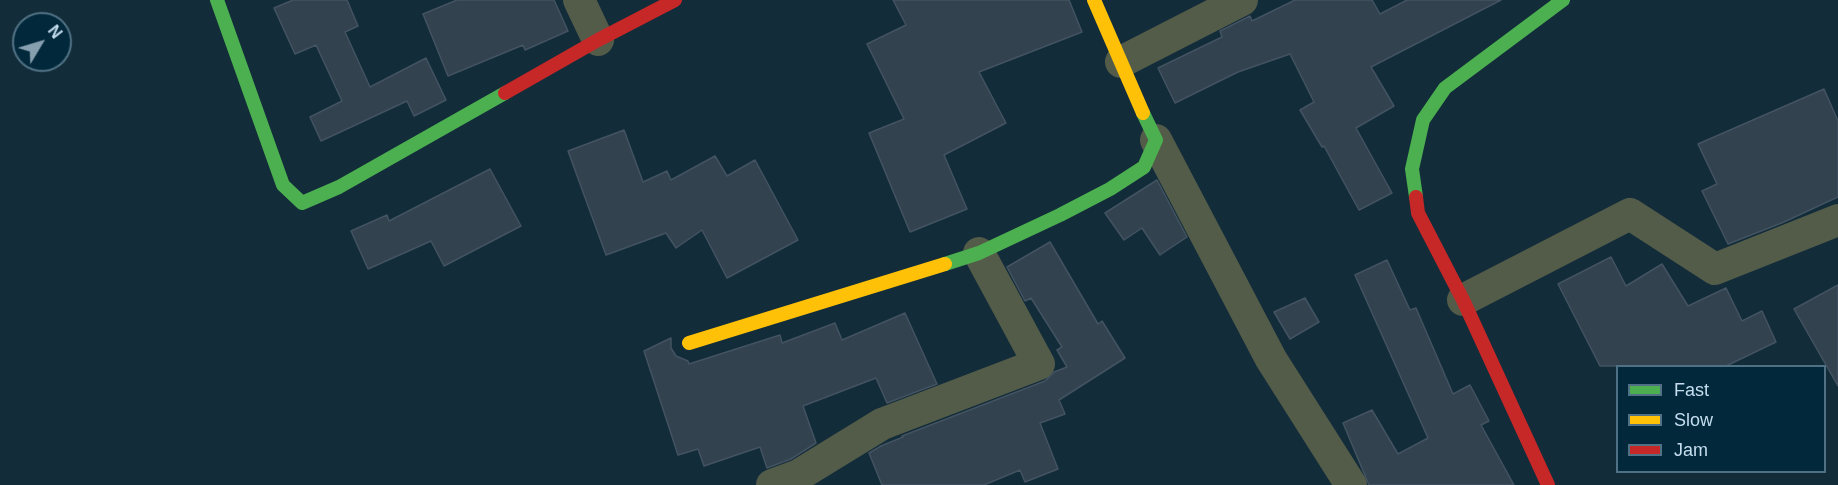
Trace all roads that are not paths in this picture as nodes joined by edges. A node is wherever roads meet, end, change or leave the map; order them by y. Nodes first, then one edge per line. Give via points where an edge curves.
1 (216, 0) edge
2 (579, 0) edge
3 (675, 0) edge
4 (1094, 0) edge
5 (1242, 0) edge
6 (1563, 0) edge
7 (598, 40) junction
8 (1121, 62) junction
9 (1156, 140) junction
10 (1838, 220) edge
11 (978, 253) junction
12 (1463, 300) junction
13 (690, 343) dead end
14 (772, 485) edge
15 (1351, 485) edge
16 (1548, 485) edge

1 - 7 street via 282,185 302,203 339,187
2 - 7 street
3 - 7 street
4 - 8 street
5 - 8 street
6 - 12 street via 1445,88 1423,120 1412,169 1418,213
8 - 9 street
9 - 11 street via 1144,167 1110,189
9 - 15 street via 1271,358
10 - 12 street via 1715,269 1630,214
11 - 13 street
11 - 14 street via 1039,364 882,424 799,475
12 - 16 street

